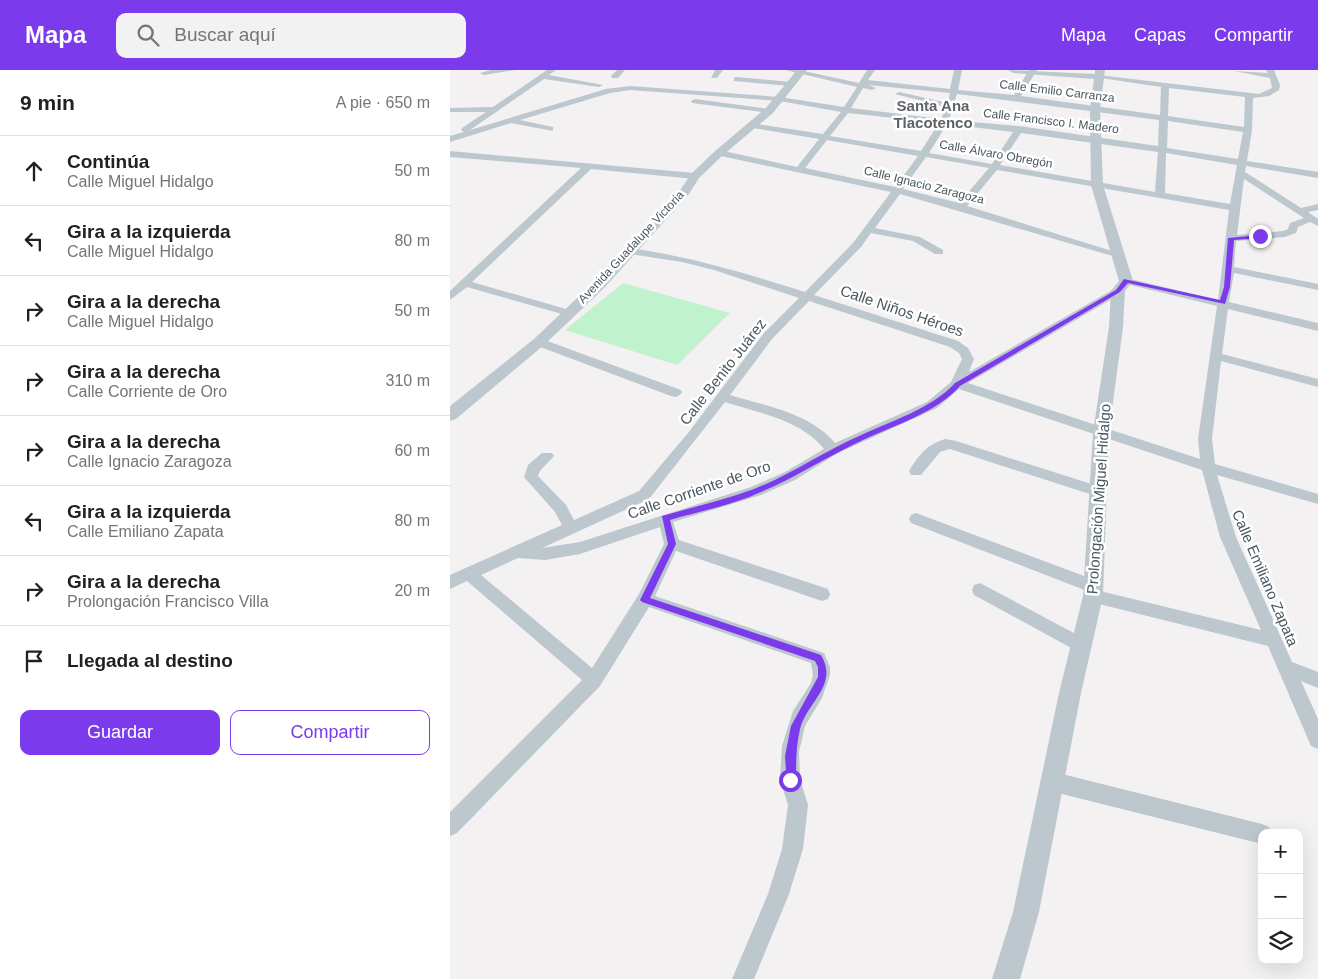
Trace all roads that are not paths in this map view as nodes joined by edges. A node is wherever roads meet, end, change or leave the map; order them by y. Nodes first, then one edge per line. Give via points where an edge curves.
1 (510, 70) edge
2 (552, 70) edge
3 (871, 70) edge
4 (958, 70) edge
5 (1013, 70) edge
6 (797, 71) edge
7 (1032, 71) edge
8 (1239, 72) edge
9 (484, 73) dead end
10 (1272, 73) edge
11 (1099, 74) edge
12 (544, 77) junction
13 (737, 78) dead end
14 (791, 84) junction
15 (862, 84) junction
16 (599, 85) dead end
17 (1165, 85) junction
18 (669, 89) junction
19 (955, 92) junction
20 (1249, 96) junction
21 (1016, 98) junction
22 (780, 99) junction
23 (951, 106) junction
24 (1096, 108) junction
25 (493, 109) junction
26 (450, 110) edge
27 (846, 110) junction
28 (768, 111) junction
29 (1162, 118) junction
30 (945, 120) junction
31 (510, 121) junction
32 (753, 125) junction
33 (550, 129) dead end
34 (1019, 129) junction
35 (1248, 130) junction
36 (459, 136) junction
37 (450, 138) edge
38 (826, 138) junction
39 (1096, 139) junction
40 (450, 145) edge
41 (1161, 148) junction
42 (719, 153) junction
43 (450, 154) edge
44 (924, 154) junction
45 (589, 166) junction
46 (993, 167) junction
47 (1242, 168) junction
48 (800, 169) junction
49 (1318, 175) edge
50 (695, 176) junction
51 (1097, 185) junction
52 (896, 190) junction
53 (1160, 196) junction
54 (961, 207) junction
55 (1318, 207) edge
56 (1234, 208) junction
57 (1298, 211) junction
58 (1314, 221) edge
59 (867, 229) junction
60 (1231, 238) junction
61 (630, 252) junction
62 (939, 252) dead end
63 (1120, 255) junction
64 (1229, 269) junction
65 (463, 283) junction
66 (1122, 286) junction
67 (1318, 287) edge
68 (809, 296) junction
69 (450, 297) edge
70 (1222, 303) junction
71 (569, 312) junction
72 (1318, 327) edge
73 (539, 342) junction
74 (1216, 356) junction
75 (1318, 383) edge
76 (957, 384) junction
77 (676, 392) dead end
78 (722, 398) junction
79 (450, 415) edge
80 (1101, 432) junction
81 (833, 450) junction
82 (547, 456) dead end
83 (1208, 467) junction
84 (916, 471) dead end
85 (1098, 492) junction
86 (1318, 499) edge
87 (665, 519) junction
88 (916, 519) dead end
89 (571, 529) junction
90 (672, 544) junction
91 (514, 552) junction
92 (468, 573) junction
93 (450, 582) edge
94 (980, 590) dead end
95 (1094, 592) junction
96 (822, 594) dead end
97 (645, 600) junction
98 (1276, 642) junction
99 (1081, 645) junction
100 (1284, 667) junction
101 (594, 680) junction
102 (1318, 680) edge
103 (1318, 740) edge
104 (1054, 782) junction
105 (450, 826) edge
106 (1258, 833) edge
107 (743, 979) edge
108 (1006, 979) edge

1 - 9 street
2 - 12 street
3 - 15 street
4 - 19 street, Calle Benito Juárez
5 - 7 street
6 - 14 street, Avenida Guadalupe Victoria
6 - 15 street
7 - 11 street
7 - 21 street
8 - 10 street
10 - 20 street via 1278,84 1274,91
11 - 17 street
11 - 24 street, Prolongación Miguel Hidalgo
12 - 16 street
12 - 25 street
13 - 14 street
14 - 22 street, Avenida Guadalupe Victoria
15 - 19 street, Calle Emilio Carranza
15 - 23 street
15 - 27 street
17 - 20 street
17 - 29 street
18 - 22 street, Calle Francisco I. Madero
18 - 28 street via 663,97
18 - 31 street, Calle Francisco I. Madero via 609,91
19 - 21 street, Calle Emilio Carranza
19 - 23 street, Calle Benito Juárez
20 - 35 street, Calle Emiliano Zapata
21 - 24 street, Calle Emilio Carranza
22 - 27 street, Calle Francisco I. Madero
22 - 28 street, Avenida Guadalupe Victoria
23 - 30 street, Calle Benito Juárez
24 - 29 street, Calle Emilio Carranza
24 - 39 street, Prolongación Miguel Hidalgo
25 - 26 street
25 - 36 street
27 - 30 street, Calle Francisco I. Madero
27 - 38 street
28 - 32 street, Avenida Guadalupe Victoria
29 - 35 street, Calle Emilio Carranza
29 - 41 street
30 - 34 street, Calle Francisco I. Madero
30 - 44 street, Calle Benito Juárez
31 - 33 street
31 - 36 street, Calle Francisco I. Madero
32 - 38 street, Calle Álvaro Obregón
32 - 42 street, Avenida Guadalupe Victoria
34 - 39 street, Calle Francisco I. Madero
34 - 46 street
35 - 47 street, Calle Emiliano Zapata
36 - 37 street, Calle Francisco I. Madero
36 - 40 street
38 - 44 street, Calle Álvaro Obregón
38 - 48 street
39 - 41 street, Calle Francisco I. Madero
39 - 51 street, Prolongación Miguel Hidalgo
41 - 47 street, Calle Francisco I. Madero
41 - 53 street
42 - 48 street, Calle Ignacio Zaragoza
42 - 50 street, Avenida Guadalupe Victoria
43 - 45 street
44 - 46 street, Calle Álvaro Obregón
44 - 52 street, Calle Benito Juárez
45 - 50 street
45 - 65 street
46 - 51 street, Calle Álvaro Obregón
46 - 54 street
47 - 49 street, Calle Francisco I. Madero
47 - 56 street, Calle Emiliano Zapata
47 - 57 street
48 - 52 street, Calle Ignacio Zaragoza
50 - 61 street, Avenida Guadalupe Victoria
51 - 53 street, Calle Álvaro Obregón
51 - 63 street, Prolongación Miguel Hidalgo
52 - 54 street, Calle Ignacio Zaragoza
52 - 59 street, Calle Benito Juárez
53 - 56 street, Calle Álvaro Obregón
54 - 63 street, Calle Ignacio Zaragoza
55 - 57 street
56 - 60 street, Calle Emiliano Zapata
57 - 58 street
58 - 60 street via 1294,225 1292,231 1285,234
59 - 62 street via 916,239
59 - 68 street, Calle Benito Juárez via 857,245
60 - 64 street, Calle Emiliano Zapata
61 - 68 street, Calle Niños Héroes via 691,262
61 - 71 street, Avenida Guadalupe Victoria
63 - 66 street, Prolongación Miguel Hidalgo
64 - 67 street
64 - 70 street, Calle Emiliano Zapata
65 - 69 street
65 - 71 street
66 - 70 street
66 - 76 street, Calle Corriente de Oro
66 - 80 street, Prolongación Miguel Hidalgo
68 - 76 street, Calle Niños Héroes via 954,344 964,351 968,359
68 - 78 street, Calle Benito Juárez via 768,336
70 - 72 street
70 - 74 street, Calle Emiliano Zapata
71 - 73 street, Avenida Guadalupe Victoria
73 - 77 street
73 - 79 street, Avenida Guadalupe Victoria
74 - 75 street
74 - 83 street, Calle Emiliano Zapata via 1205,439
76 - 80 street
76 - 81 street, Calle Corriente de Oro via 932,405
78 - 81 street via 813,429 827,440
78 - 89 street, Calle Benito Juárez via 644,495
80 - 83 street
80 - 85 street, Prolongación Miguel Hidalgo
81 - 87 street, Calle Corriente de Oro via 756,492
82 - 89 street via 533,469 531,477 561,509
83 - 86 street
83 - 98 street, Calle Emiliano Zapata via 1228,537
84 - 85 street via 942,443
85 - 95 street, Prolongación Miguel Hidalgo
87 - 90 street
87 - 91 street, Calle Corriente de Oro via 580,548 545,554
88 - 95 street
89 - 91 street, Calle Benito Juárez
90 - 96 street
90 - 97 street
91 - 92 street, Calle Benito Juárez
92 - 93 street, Calle Benito Juárez
92 - 101 street
94 - 99 street
95 - 98 street
95 - 99 street, Prolongación Miguel Hidalgo
97 - 101 street
97 - 107 street via 818,658 823,666 823,677 796,726 790,756 790,780 799,803 792,850 781,886
98 - 100 street, Calle Emiliano Zapata
99 - 104 street, Prolongación Miguel Hidalgo
100 - 102 street
100 - 103 street, Calle Emiliano Zapata
101 - 105 street
104 - 106 street
104 - 108 street, Prolongación Miguel Hidalgo via 1026,912

